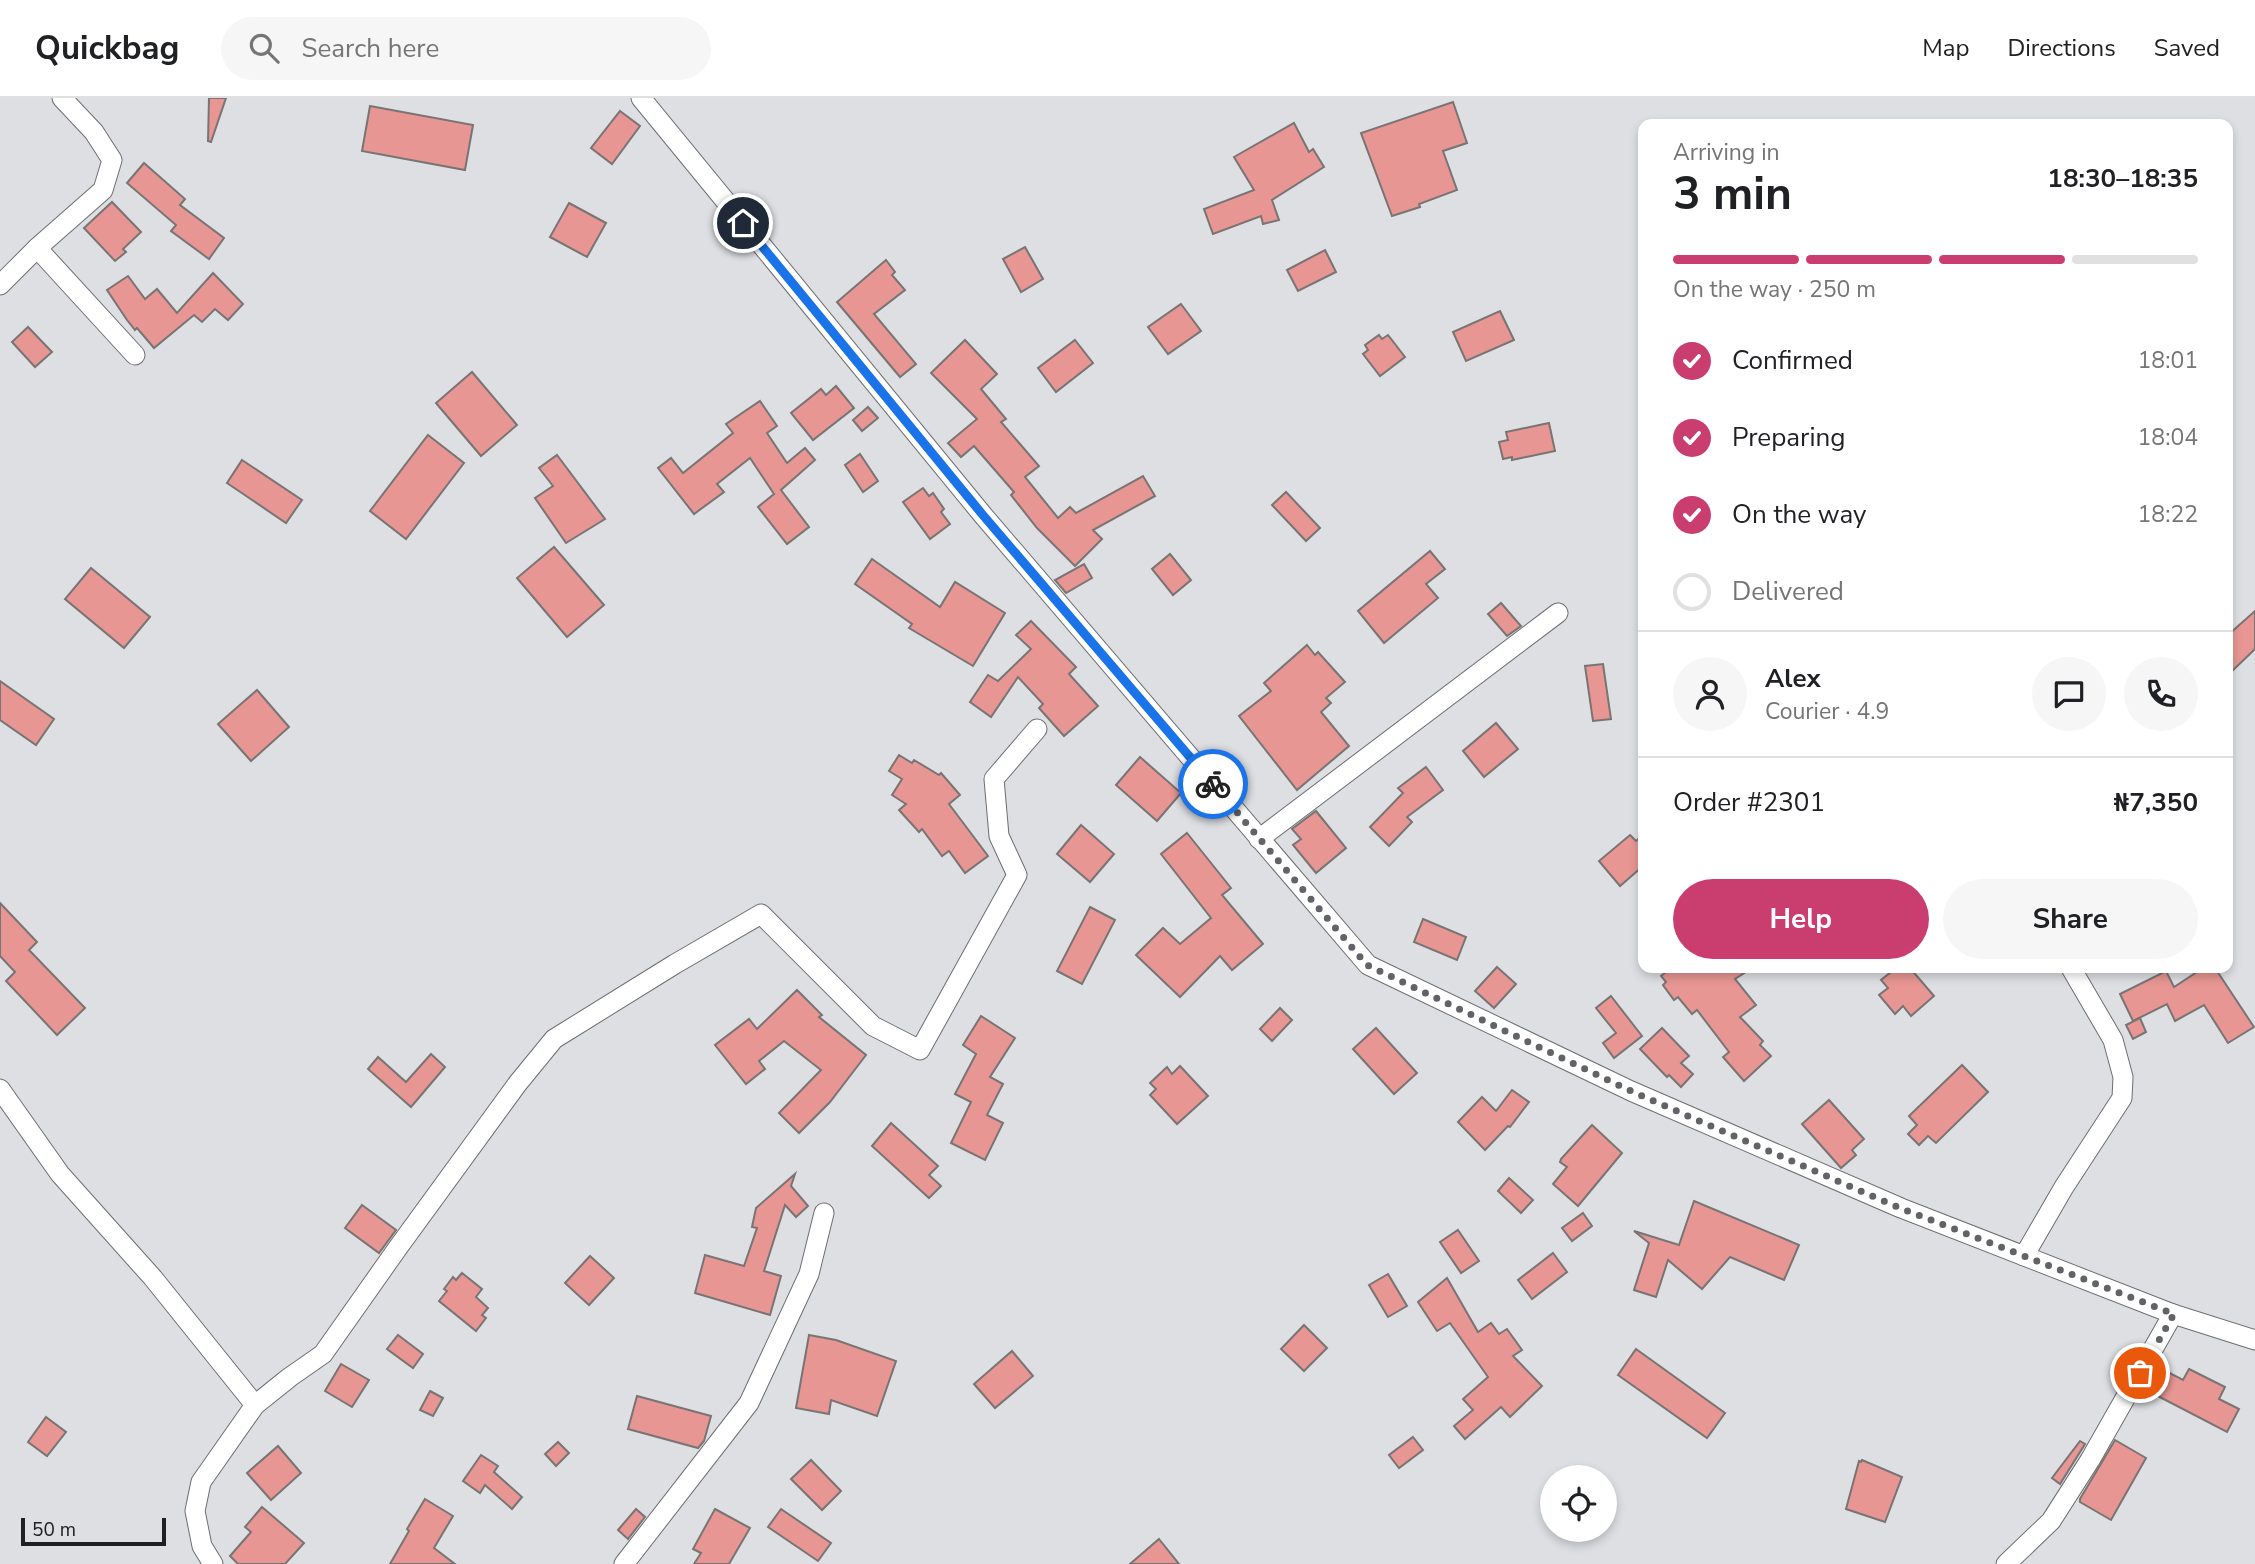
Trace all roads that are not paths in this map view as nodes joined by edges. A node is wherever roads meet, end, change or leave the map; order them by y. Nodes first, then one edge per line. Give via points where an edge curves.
1 (62, 98) edge
2 (641, 98) edge
3 (37, 248) junction
4 (0, 285) edge
5 (135, 355) dead end
6 (1558, 613) dead end
7 (1037, 729) dead end
8 (1259, 839) junction
9 (2074, 973) edge
10 (0, 1089) edge
11 (824, 1213) dead end
12 (2024, 1256) junction
13 (2174, 1314) junction
14 (2255, 1340) edge
15 (255, 1405) junction
16 (214, 1564) edge
17 (624, 1564) edge
18 (2006, 1564) edge

1 - 3 street via 94,132 112,160 103,190
2 - 8 street via 982,514
3 - 4 street
3 - 5 street
6 - 8 street
7 - 15 street via 994,779 999,835 1017,875 920,1050 873,1026 761,914 554,1039 323,1354
8 - 12 street via 1367,965 1631,1091 1900,1208
9 - 12 street via 2113,1040 2123,1077 2122,1098
10 - 15 street via 60,1174 153,1278
11 - 17 street via 809,1274 749,1403
12 - 13 street
13 - 14 street
13 - 18 street via 2051,1521
15 - 16 street via 201,1482 195,1511 202,1546

